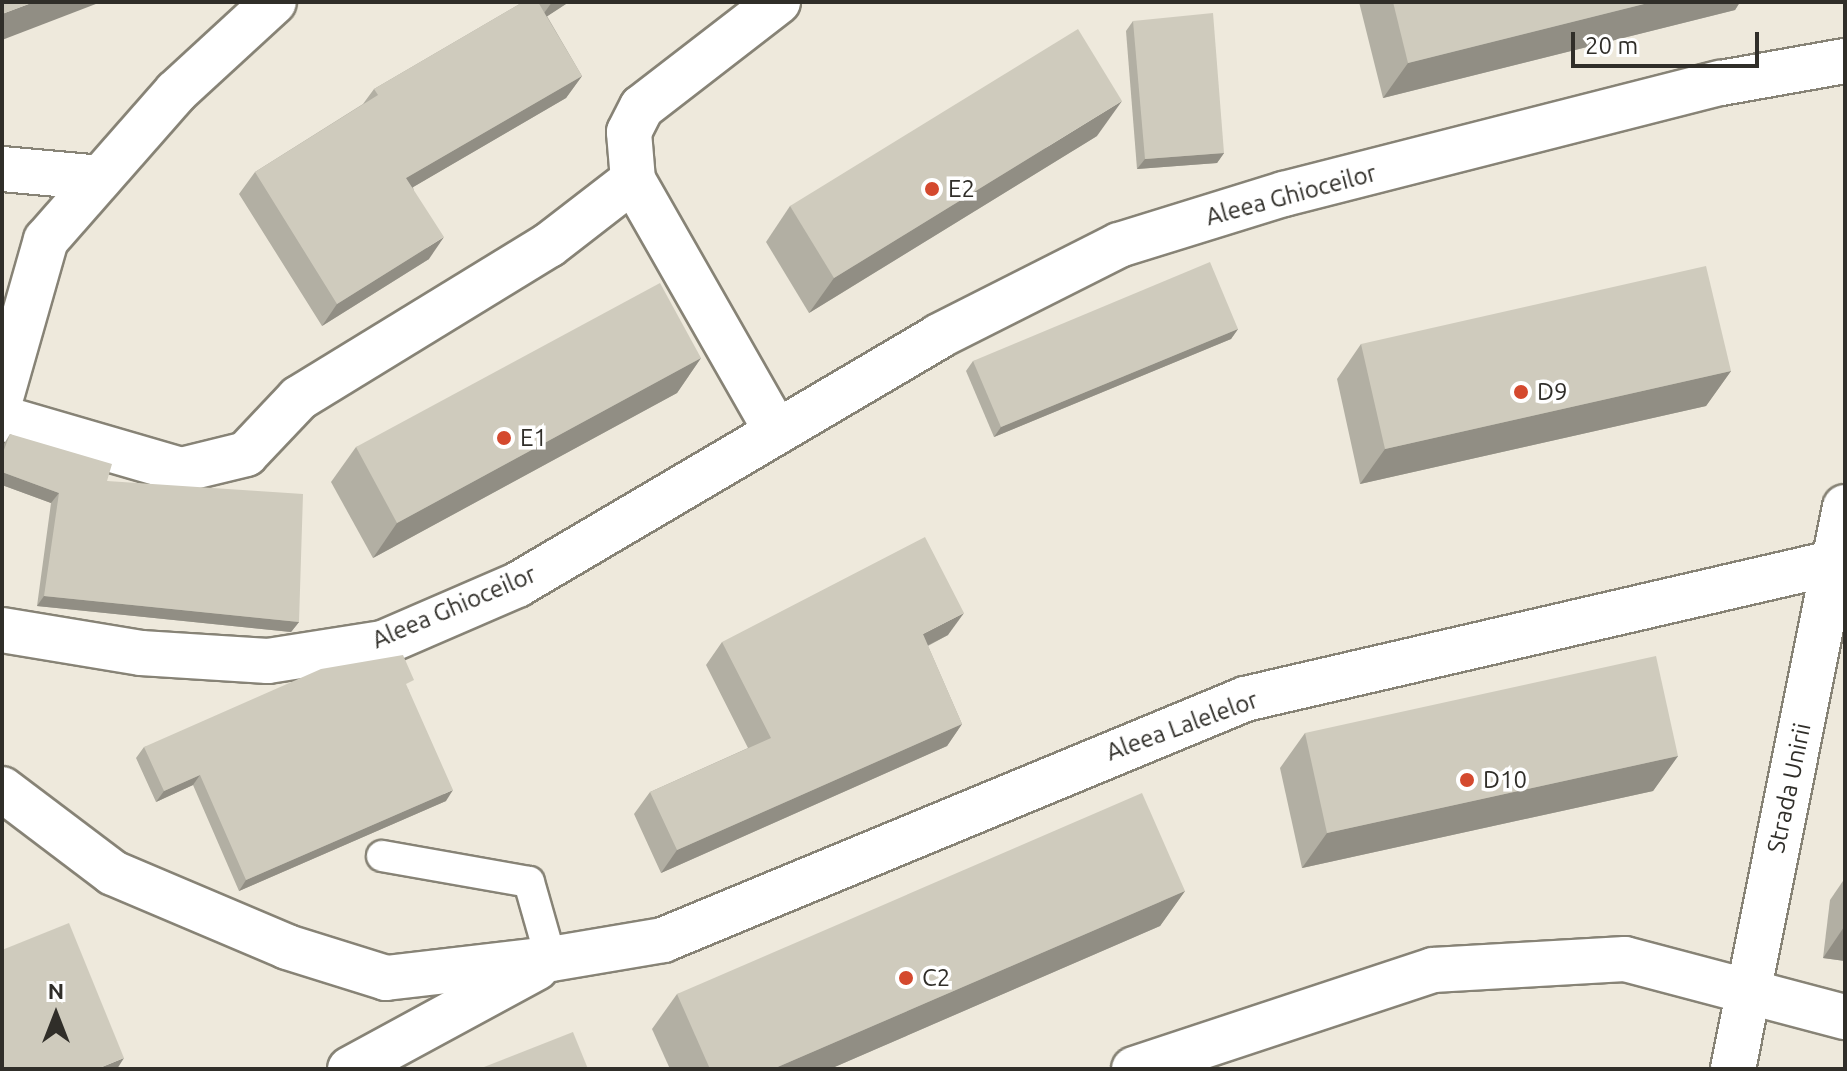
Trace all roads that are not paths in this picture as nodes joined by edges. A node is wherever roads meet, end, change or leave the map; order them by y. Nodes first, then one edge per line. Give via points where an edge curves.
1 (274, 2) edge
2 (778, 2) edge
3 (1845, 61) edge
4 (2, 169) edge
5 (100, 178) junction
6 (633, 180) junction
7 (2, 394) edge
8 (2, 418) edge
9 (777, 432) junction
10 (1845, 507) edge
11 (1836, 562) junction
12 (2, 630) edge
13 (2, 789) edge
14 (382, 856) dead end
15 (551, 959) junction
16 (1748, 990) junction
17 (1845, 1017) edge
18 (350, 1069) edge
19 (1134, 1069) edge
20 (1733, 1069) edge

1 - 5 street via 176,92
2 - 6 street via 642,107 629,132
3 - 9 street, Aleea Ghioceilor via 1721,83 1284,194 1119,245 939,336
4 - 5 street
5 - 7 street via 46,240
6 - 8 street via 549,245 299,398 246,454 181,470
6 - 9 street
9 - 12 street, Aleea Ghioceilor via 517,585 383,643 268,661 141,653
10 - 11 street, Strada Unirii
11 - 15 street, Aleea Lalelelor via 1245,699 663,940
11 - 16 street, Strada Unirii
13 - 15 street via 113,873 315,956 386,978
14 - 15 lane via 529,882
15 - 18 street
16 - 17 street
16 - 19 street via 1625,959 1433,970
16 - 20 street, Strada Unirii

